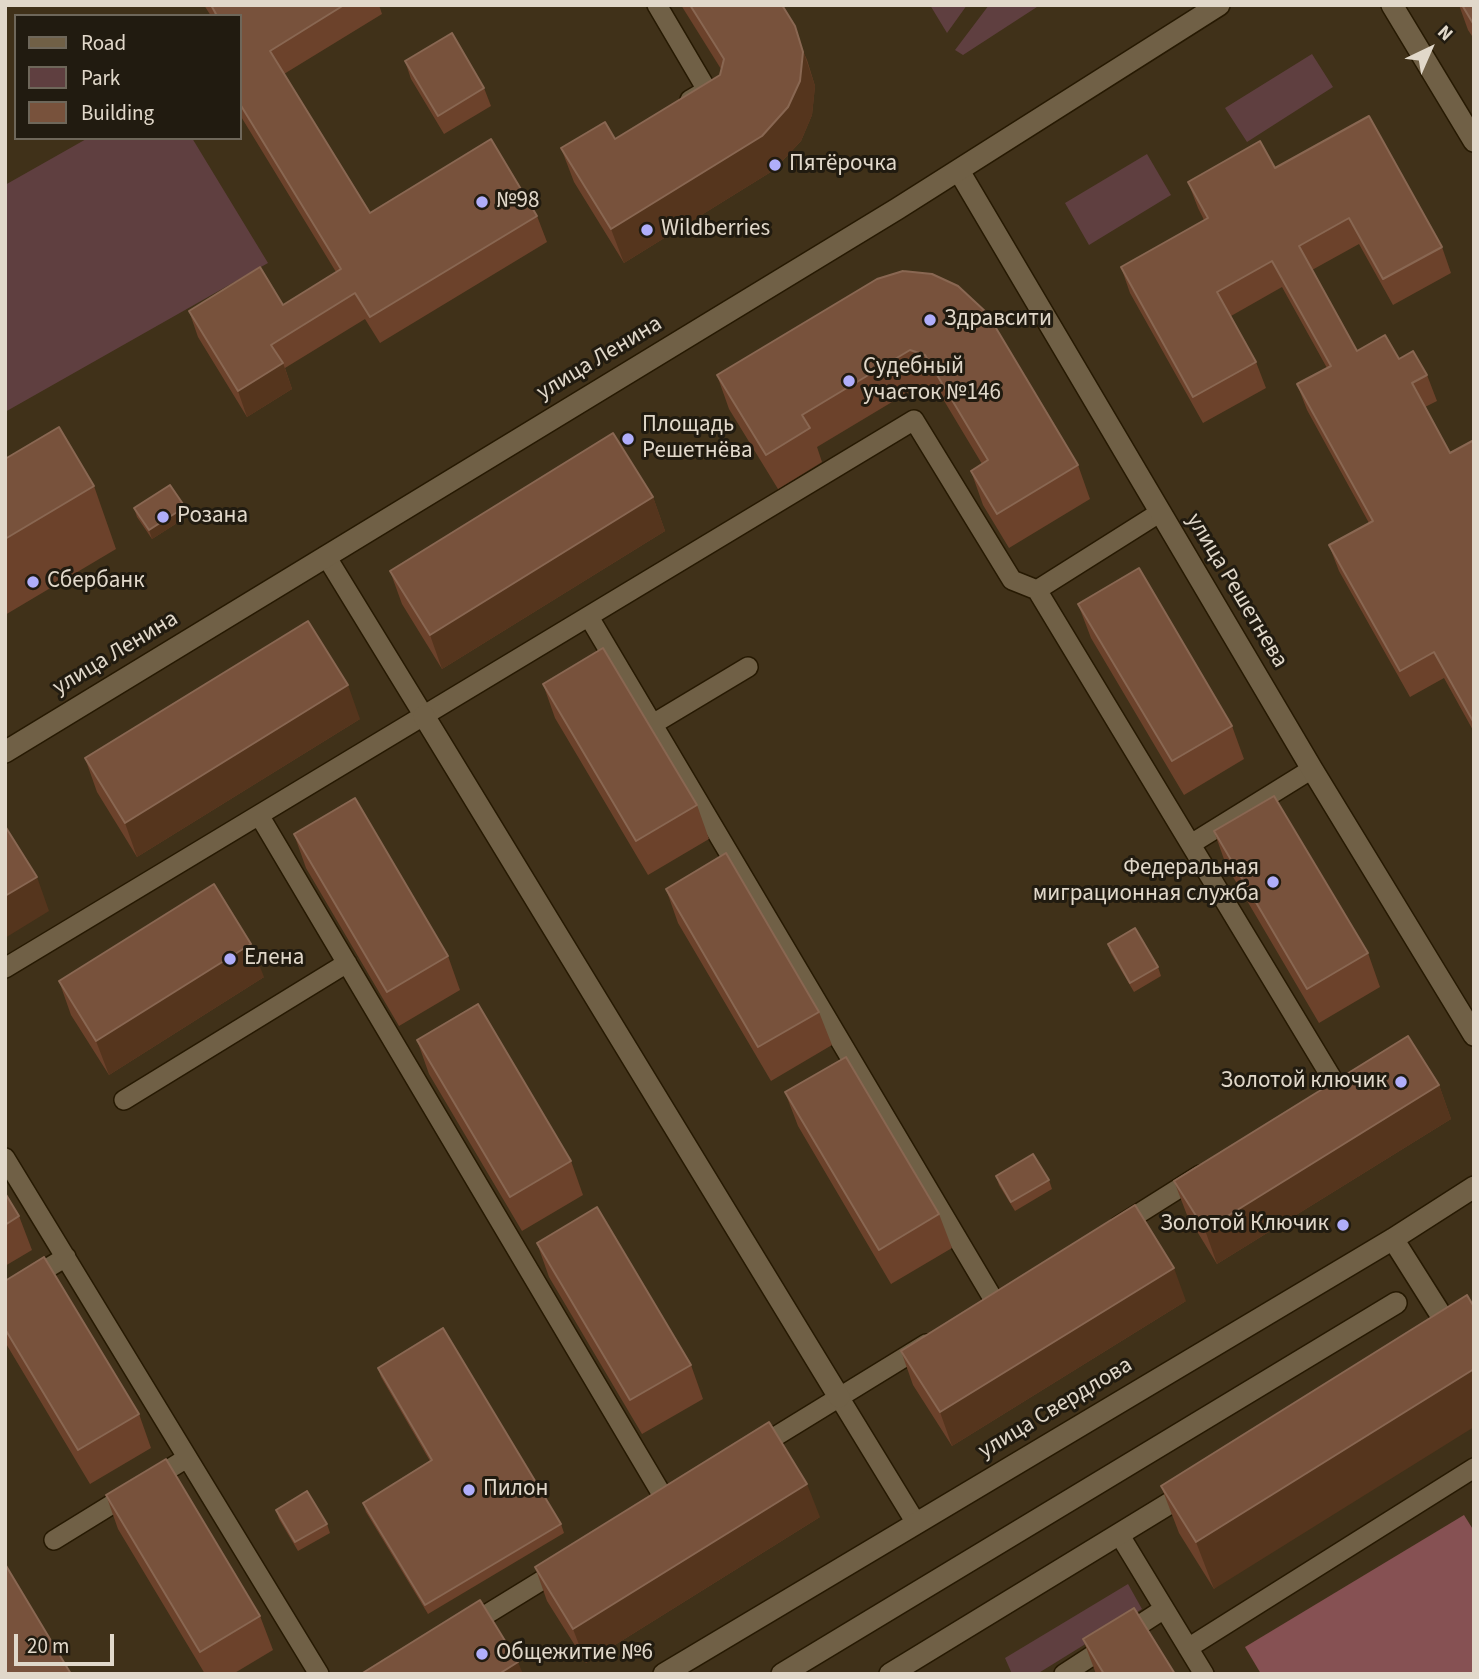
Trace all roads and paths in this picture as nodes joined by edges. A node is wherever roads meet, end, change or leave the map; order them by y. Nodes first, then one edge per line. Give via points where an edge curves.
1 (657, 5) edge
2 (1219, 5) edge
3 (1392, 5) edge
4 (673, 110) edge
5 (1474, 141) edge
6 (959, 171) junction
7 (1159, 513) junction
8 (326, 556) junction
9 (1037, 590) junction
10 (589, 617) junction
11 (748, 667) dead end
12 (424, 716) junction
13 (653, 724) junction
14 (5, 752) edge
15 (1312, 769) junction
16 (259, 815) junction
17 (1191, 844) junction
18 (347, 963) junction
19 (5, 968) edge
20 (1474, 1035) edge
21 (124, 1100) dead end
22 (1316, 1104) edge
23 (5, 1158) edge
24 (1212, 1168) edge
25 (1474, 1187) edge
26 (1097, 1239) edge
27 (1393, 1239) junction
28 (65, 1257) junction
29 (5, 1294) edge
30 (995, 1302) edge
31 (1396, 1303) dead end
32 (938, 1337) edge
33 (1427, 1346) edge
34 (839, 1398) junction
35 (187, 1458) junction
36 (735, 1461) edge
37 (1474, 1468) edge
38 (1214, 1476) edge
39 (667, 1503) edge
40 (916, 1523) junction
41 (1119, 1534) junction
42 (54, 1540) dead end
43 (577, 1559) edge
44 (1164, 1609) junction
45 (444, 1640) edge
46 (1188, 1648) junction
47 (319, 1674) edge
48 (664, 1674) edge
49 (782, 1674) edge
50 (890, 1674) edge
51 (1064, 1674) edge
52 (1204, 1674) edge

1 - 4 lane via 707,90
2 - 6 street, улица Ленина
3 - 5 street
6 - 7 street, улица Решетнева
6 - 8 street, улица Ленина
7 - 9 lane
7 - 15 street, улица Решетнева
8 - 12 lane
8 - 14 street, улица Ленина
9 - 10 lane via 1012,580 914,420
9 - 17 lane
10 - 12 lane
10 - 13 lane
11 - 13 lane
12 - 16 lane
12 - 34 street
13 - 30 lane
15 - 17 lane
15 - 20 street, улица Решетнева
16 - 18 lane
16 - 19 lane
17 - 22 lane via 1339,1090
18 - 21 lane
18 - 39 lane
23 - 28 lane
24 - 26 lane
25 - 27 street, улица Свердлова
27 - 33 street via 1457,1322
27 - 40 street, улица Свердлова
28 - 29 lane
28 - 35 lane
31 - 49 street
32 - 34 lane
34 - 36 lane
34 - 40 lane
35 - 42 lane
35 - 47 lane
37 - 46 lane
38 - 41 street
40 - 48 street, улица Свердлова
41 - 44 lane
41 - 50 street
43 - 45 lane
44 - 46 lane
44 - 51 lane
46 - 52 lane

